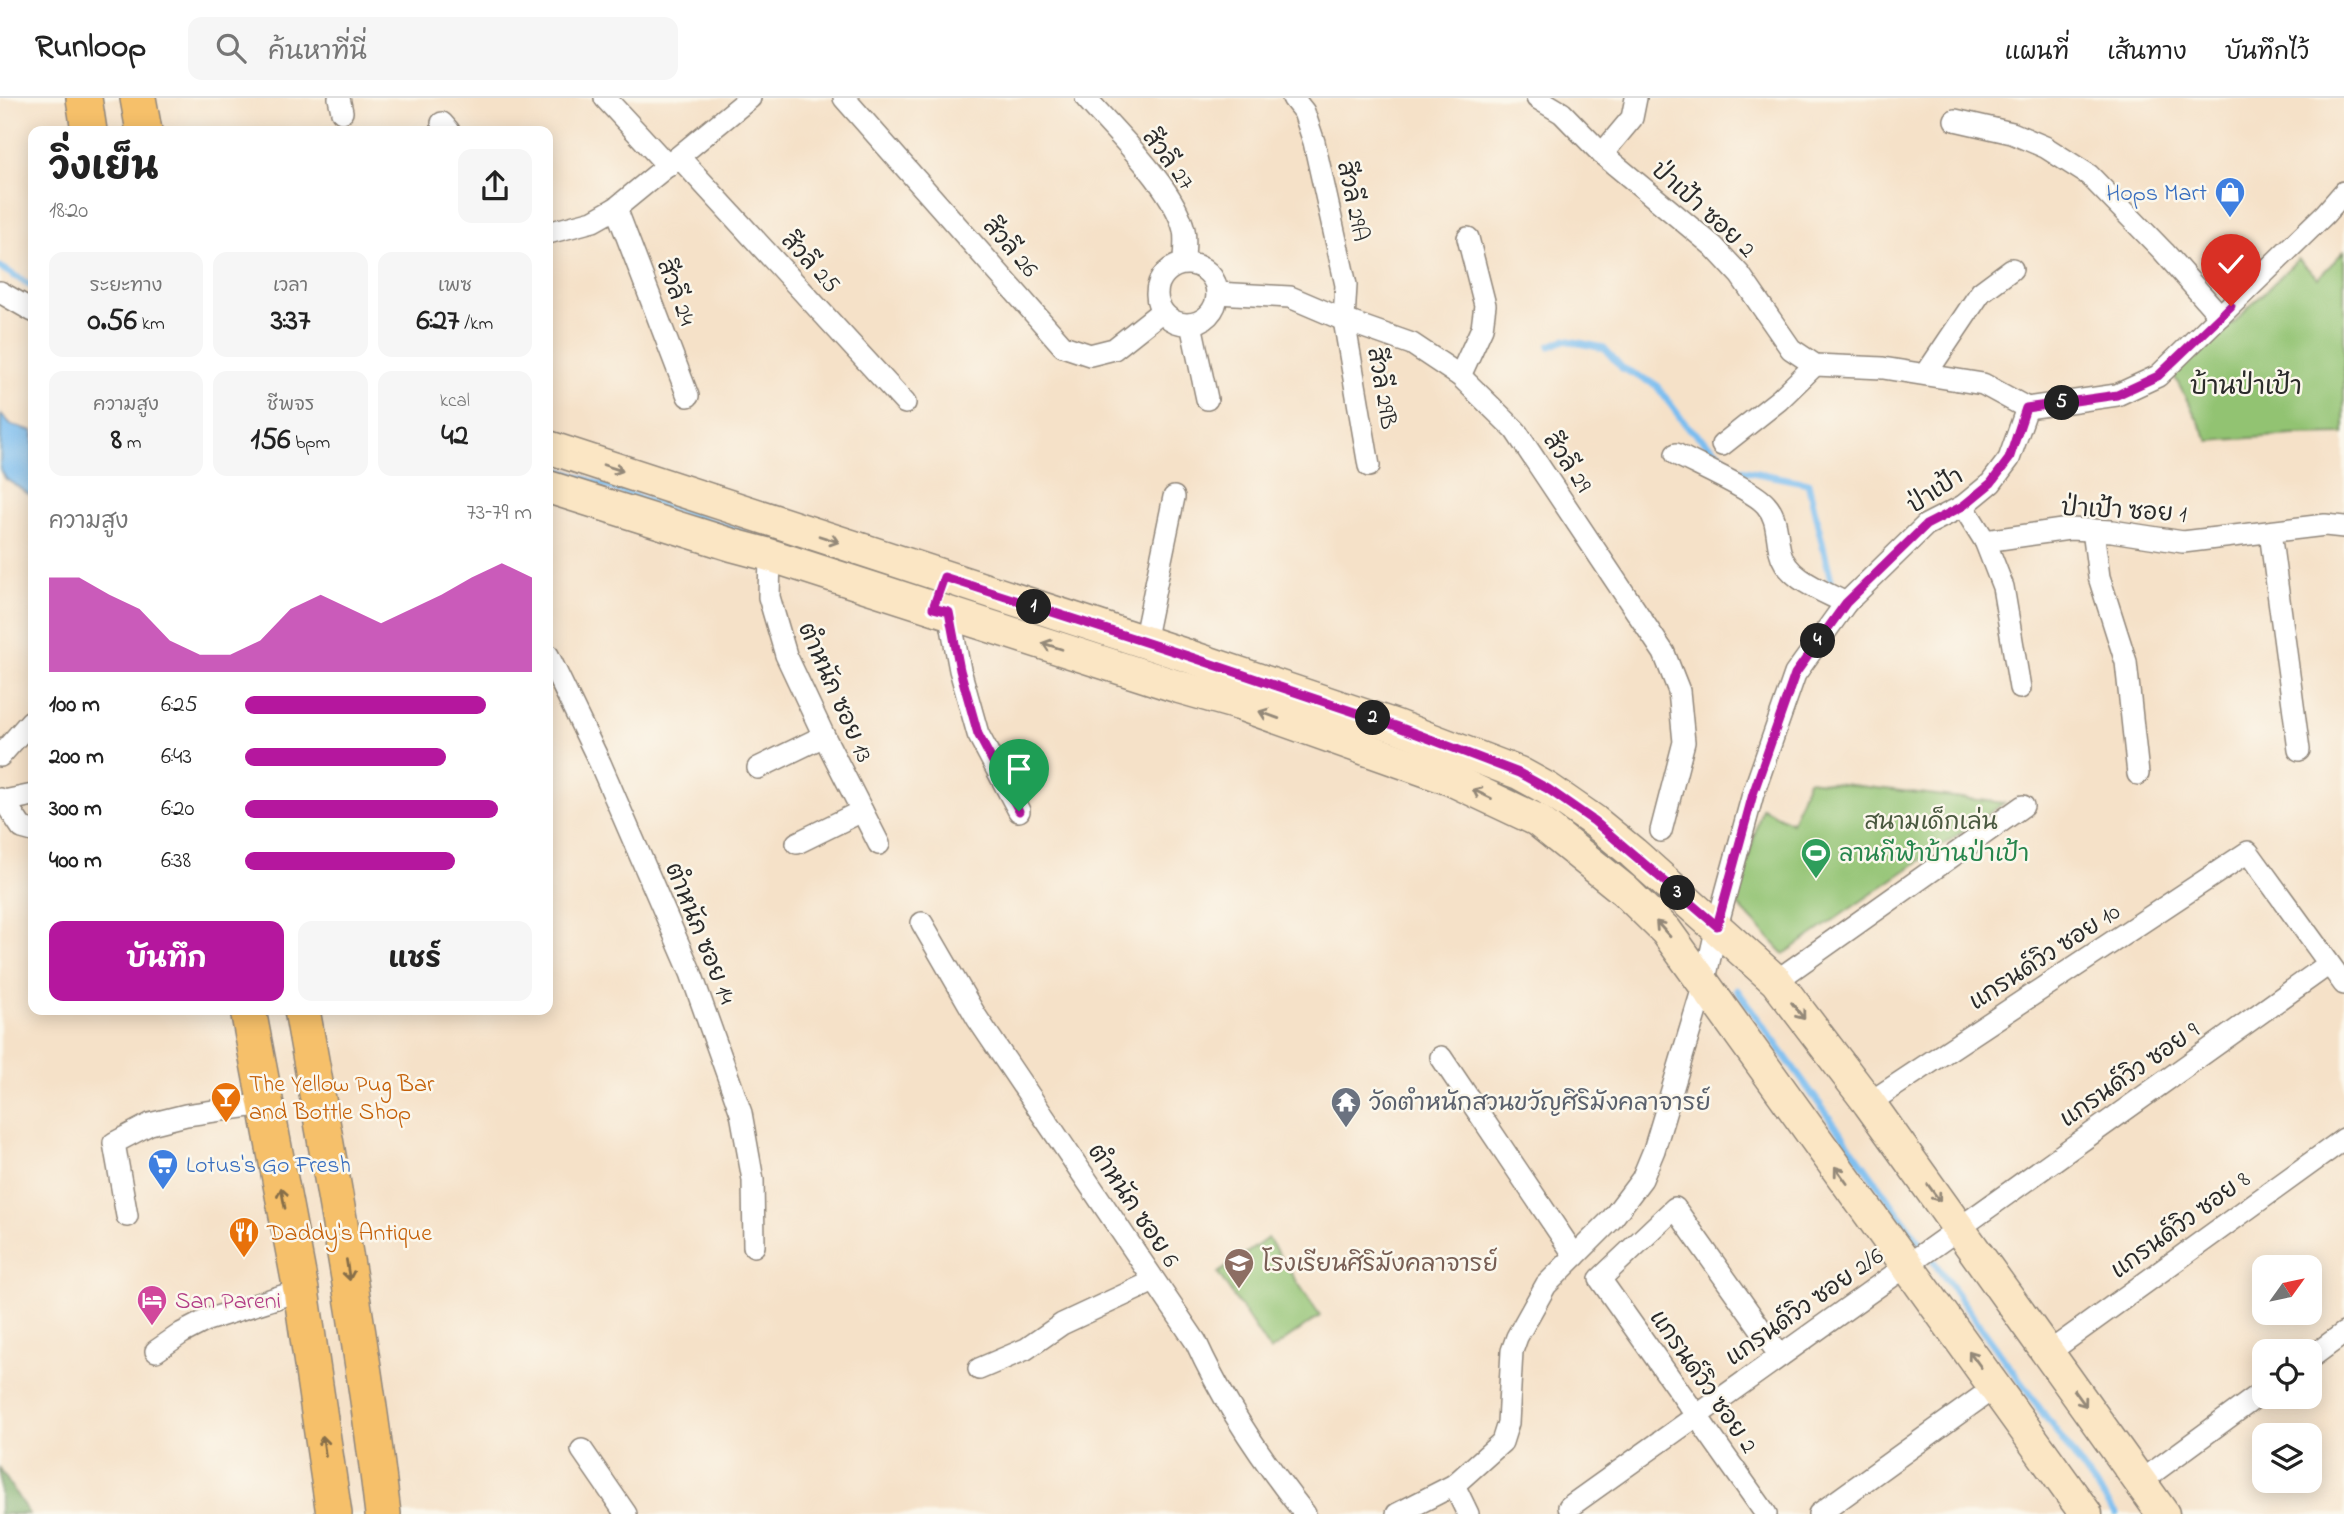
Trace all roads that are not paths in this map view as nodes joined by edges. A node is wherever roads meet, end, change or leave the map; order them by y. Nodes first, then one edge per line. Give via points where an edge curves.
1 (83, 98) edge
2 (138, 98) edge
3 (605, 98) edge
4 (750, 98) edge
5 (845, 98) edge
6 (1086, 98) edge
7 (1293, 98) edge
8 (1538, 98) edge
9 (1636, 98) edge
10 (1955, 120) dead end
11 (88, 126) edge
12 (143, 126) edge
13 (1602, 153) junction
14 (674, 162) junction
15 (2344, 192) edge
16 (617, 208) junction
17 (553, 232) edge
18 (1468, 238) dead end
19 (1184, 263) junction
20 (2012, 269) dead end
21 (0, 292) edge
22 (1217, 293) junction
23 (28, 308) edge
24 (1162, 311) junction
25 (2220, 316) junction
26 (1344, 320) junction
27 (1191, 324) junction
28 (1815, 365) junction
29 (1926, 374) junction
30 (1460, 376) junction
31 (688, 396) dead end
32 (1207, 399) dead end
33 (905, 402) dead end
34 (2026, 408) junction
35 (1722, 445) dead end
36 (553, 449) edge
37 (1676, 454) dead end
38 (1369, 466) dead end
39 (553, 489) edge
40 (1174, 496) dead end
41 (1963, 506) junction
42 (2344, 527) edge
43 (2093, 530) junction
44 (2270, 532) junction
45 (1985, 541) junction
46 (770, 555) junction
47 (940, 597) junction
48 (1846, 603) junction
49 (1144, 642) junction
50 (553, 665) edge
51 (2020, 688) dead end
52 (28, 724) edge
53 (824, 736) junction
54 (2299, 750) dead end
55 (0, 756) edge
56 (758, 768) dead end
57 (2138, 774) dead end
58 (28, 796) edge
59 (2, 800) edge
60 (2023, 806) dead end
61 (862, 811) junction
62 (1019, 811) dead end
63 (28, 830) edge
64 (1661, 831) dead end
65 (797, 843) dead end
66 (879, 844) dead end
67 (922, 923) dead end
68 (1717, 926) junction
69 (2329, 964) junction
70 (1776, 981) junction
71 (1704, 984) junction
72 (2344, 984) edge
73 (249, 1015) edge
74 (303, 1015) edge
75 (1441, 1056) dead end
76 (1869, 1103) junction
77 (265, 1104) junction
78 (2344, 1139) edge
79 (127, 1216) dead end
80 (1953, 1232) junction
81 (754, 1246) dead end
82 (1575, 1256) junction
83 (1915, 1260) junction
84 (1154, 1281) junction
85 (301, 1290) junction
86 (2344, 1333) edge
87 (2322, 1349) edge
88 (156, 1350) dead end
89 (2048, 1353) junction
90 (1780, 1356) junction
91 (979, 1368) dead end
92 (1995, 1387) junction
93 (2252, 1400) edge
94 (1696, 1414) junction
95 (582, 1450) dead end
96 (2140, 1482) junction
97 (1454, 1485) junction
98 (1569, 1507) dead end
99 (2084, 1513) edge
100 (334, 1514) edge
101 (383, 1514) edge
102 (626, 1514) edge
103 (1306, 1514) edge
104 (1397, 1514) edge
105 (1468, 1514) edge
106 (1766, 1514) edge
107 (1819, 1514) edge
108 (2163, 1514) edge

1 - 11 main road
2 - 12 main road
3 - 14 street, สีวลี 25
4 - 14 street
5 - 24 street, สีวลี 26 via 1063,345 1090,355 1114,349
6 - 19 street, สีวลี 27 via 1172,203 1184,230
7 - 26 street, สีวลี 29A via 1304,112 1314,142 1346,285
8 - 13 street, ป่าเป้า ซอย 2 via 1562,113
9 - 13 street via 1632,118
10 - 25 street via 2034,142 2089,175 2165,251
13 - 28 street, ป่าเป้า ซอย 2 via 1713,246 1740,275 1791,349
14 - 16 street
14 - 33 street, สีวลี 25
15 - 25 street
16 - 17 street via 593,221
16 - 31 street, สีวลี 24
18 - 30 street via 1485,304 1482,328
19 - 22 street via 1195,264 1212,276
19 - 24 street via 1173,266 1159,281 1157,302
20 - 29 street via 1980,292
21 - 23 street
22 - 26 street, สีวลี 29 via 1290,297
22 - 27 street via 1210,313
24 - 27 street via 1180,324
25 - 34 street via 2158,376 2117,395
26 - 30 street, สีวลี 29 via 1412,344
26 - 38 street, สีวลี 29B
27 - 32 street
28 - 29 street
28 - 35 street
29 - 34 street via 1983,384
30 - 64 street, สีวลี 29 via 1515,430 1664,653 1679,691 1684,742
34 - 41 street, ป่าเป้า via 2009,459 1991,483
36 -> 47 street
37 - 48 street via 1762,500 1774,517 1786,567
39 - 46 street
40 - 49 street
41 - 45 street
41 - 48 street, ป่าเป้า via 1926,525
42 - 44 street, ป่าเป้า ซอย 1 via 2325,524
43 - 44 street, ป่าเป้า ซอย 1 via 2183,542
43 - 45 street, ป่าเป้า ซอย 1
43 - 57 street via 2099,577 2126,662
44 - 54 street
45 - 51 street via 2003,587
46 - 47 street
46 - 53 street, ตำหนัก ซอย 13 via 769,597 786,655
47 - 49 street
47 - 62 street via 978,734
71 -> 47 street via 1666,931 1537,820 1405,762 1054,647
48 - 68 street, ป่าเป้า via 1795,674 1753,794
49 - 68 street via 1396,726 1519,773 1594,821
50 - 81 street, ตำหนัก ซอย 14 via 691,973 741,1113 753,1180
52 - 55 street
53 - 56 street
53 - 61 street, ตำหนัก ซอย 13
58 - 59 street
59 - 63 street
60 - 70 street
61 - 65 street
61 - 66 street, ตำหนัก ซอย 13
67 - 84 street, ตำหนัก ซอย 6 via 977,1018
68 - 70 street
68 - 71 street, ป่าเป้า
69 - 72 street
69 - 76 street, แกรนด์วิว ซอย 10 via 2248,852
69 - 80 street, แกรนด์วิว ซอย 9
70 -> 76 street
71 - 82 street, ป่าเป้า via 1642,1179 1611,1220
83 -> 71 street
73 - 77 main road
74 -> 101 main road via 349,1271
75 - 82 street
76 -> 80 street
77 - 79 street via 150,1124 114,1143
85 -> 77 main road
78 - 89 street, แกรนด์วิว ซอย 8
80 - 83 street, แกรนด์วิว ซอย 9
80 - 89 street
82 - 97 street, ป่าเป้า via 1546,1285 1517,1337 1502,1442
83 - 90 street, แกรนด์วิว ซอย 2/6
92 -> 83 street
84 - 91 street via 1062,1324 1026,1349
84 - 103 street, ตำหนัก ซอย 6 via 1196,1342 1215,1384 1269,1469
85 - 88 street via 207,1320
100 -> 85 main road
86 - 87 street
89 -> 96 street
90 - 94 street, แกรนด์วิว ซอย 2/6
90 - 94 street, แกรนด์วิว ซอย 2 via 1675,1209 1600,1279
92 - 99 street
92 - 107 street
93 - 96 street
94 - 98 street, แกรนด์วิว ซอย 2/6
94 - 106 street, แกรนด์วิว ซอย 2
95 - 102 street
96 - 108 street
97 - 104 street, ป่าเป้า
97 - 105 street

